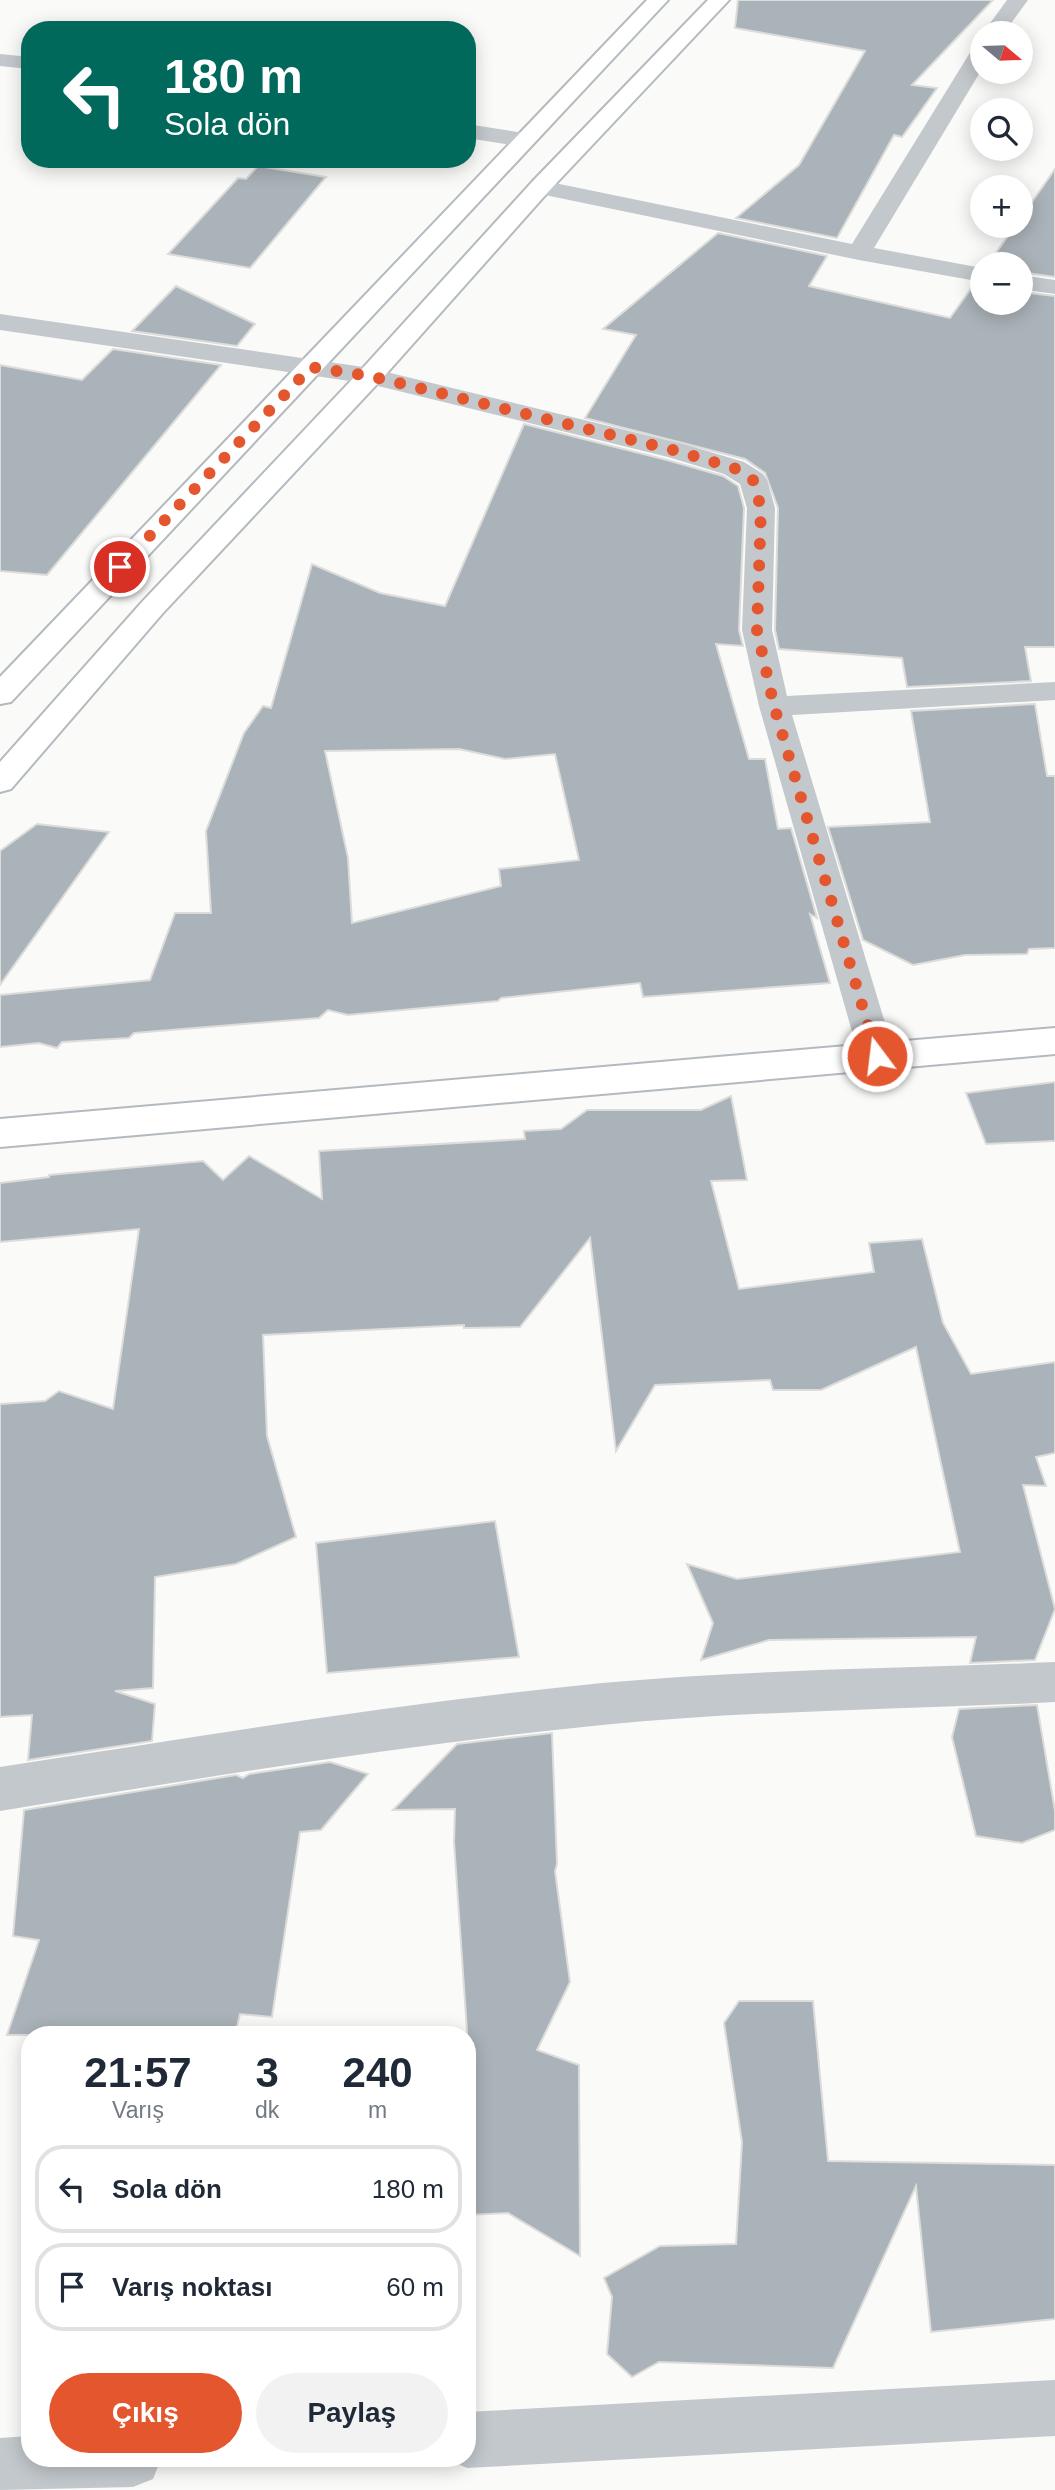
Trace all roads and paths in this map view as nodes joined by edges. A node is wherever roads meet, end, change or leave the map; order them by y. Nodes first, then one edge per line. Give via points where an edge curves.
1 (658, 0) edge
2 (719, 0) edge
3 (1018, 0) edge
4 (1002, 21) edge
5 (0, 60) edge
6 (21, 62) edge
7 (970, 71) edge
8 (476, 132) edge
9 (524, 140) junction
10 (540, 187) junction
11 (859, 253) junction
12 (970, 273) edge
13 (1033, 284) edge
14 (1055, 287) edge
15 (0, 322) edge
16 (311, 367) junction
17 (370, 376) junction
18 (1055, 691) edge
19 (0, 695) edge
20 (774, 706) junction
21 (0, 782) edge
22 (1055, 1041) edge
23 (877, 1056) junction
24 (0, 1133) edge
25 (1054, 1689) edge
26 (0, 1789) edge
27 (1055, 2408) edge
28 (476, 2440) edge
29 (21, 2465) edge
30 (0, 2466) edge

1 - 9 street
2 - 10 street
3 - 4 street
5 - 6 street
7 - 11 street
8 - 9 street
9 - 16 street
10 - 11 street
10 - 17 street
11 - 12 street
13 - 14 street
15 - 16 street
16 - 17 street
16 - 19 street
17 - 20 street via 677,451 734,468 753,480 761,508 757,630
17 - 21 street via 152,608
18 - 20 street
20 - 23 street
22 - 23 street
23 - 24 street
25 - 26 street via 817,1690 603,1704 287,1744
27 - 28 street
29 - 30 street

